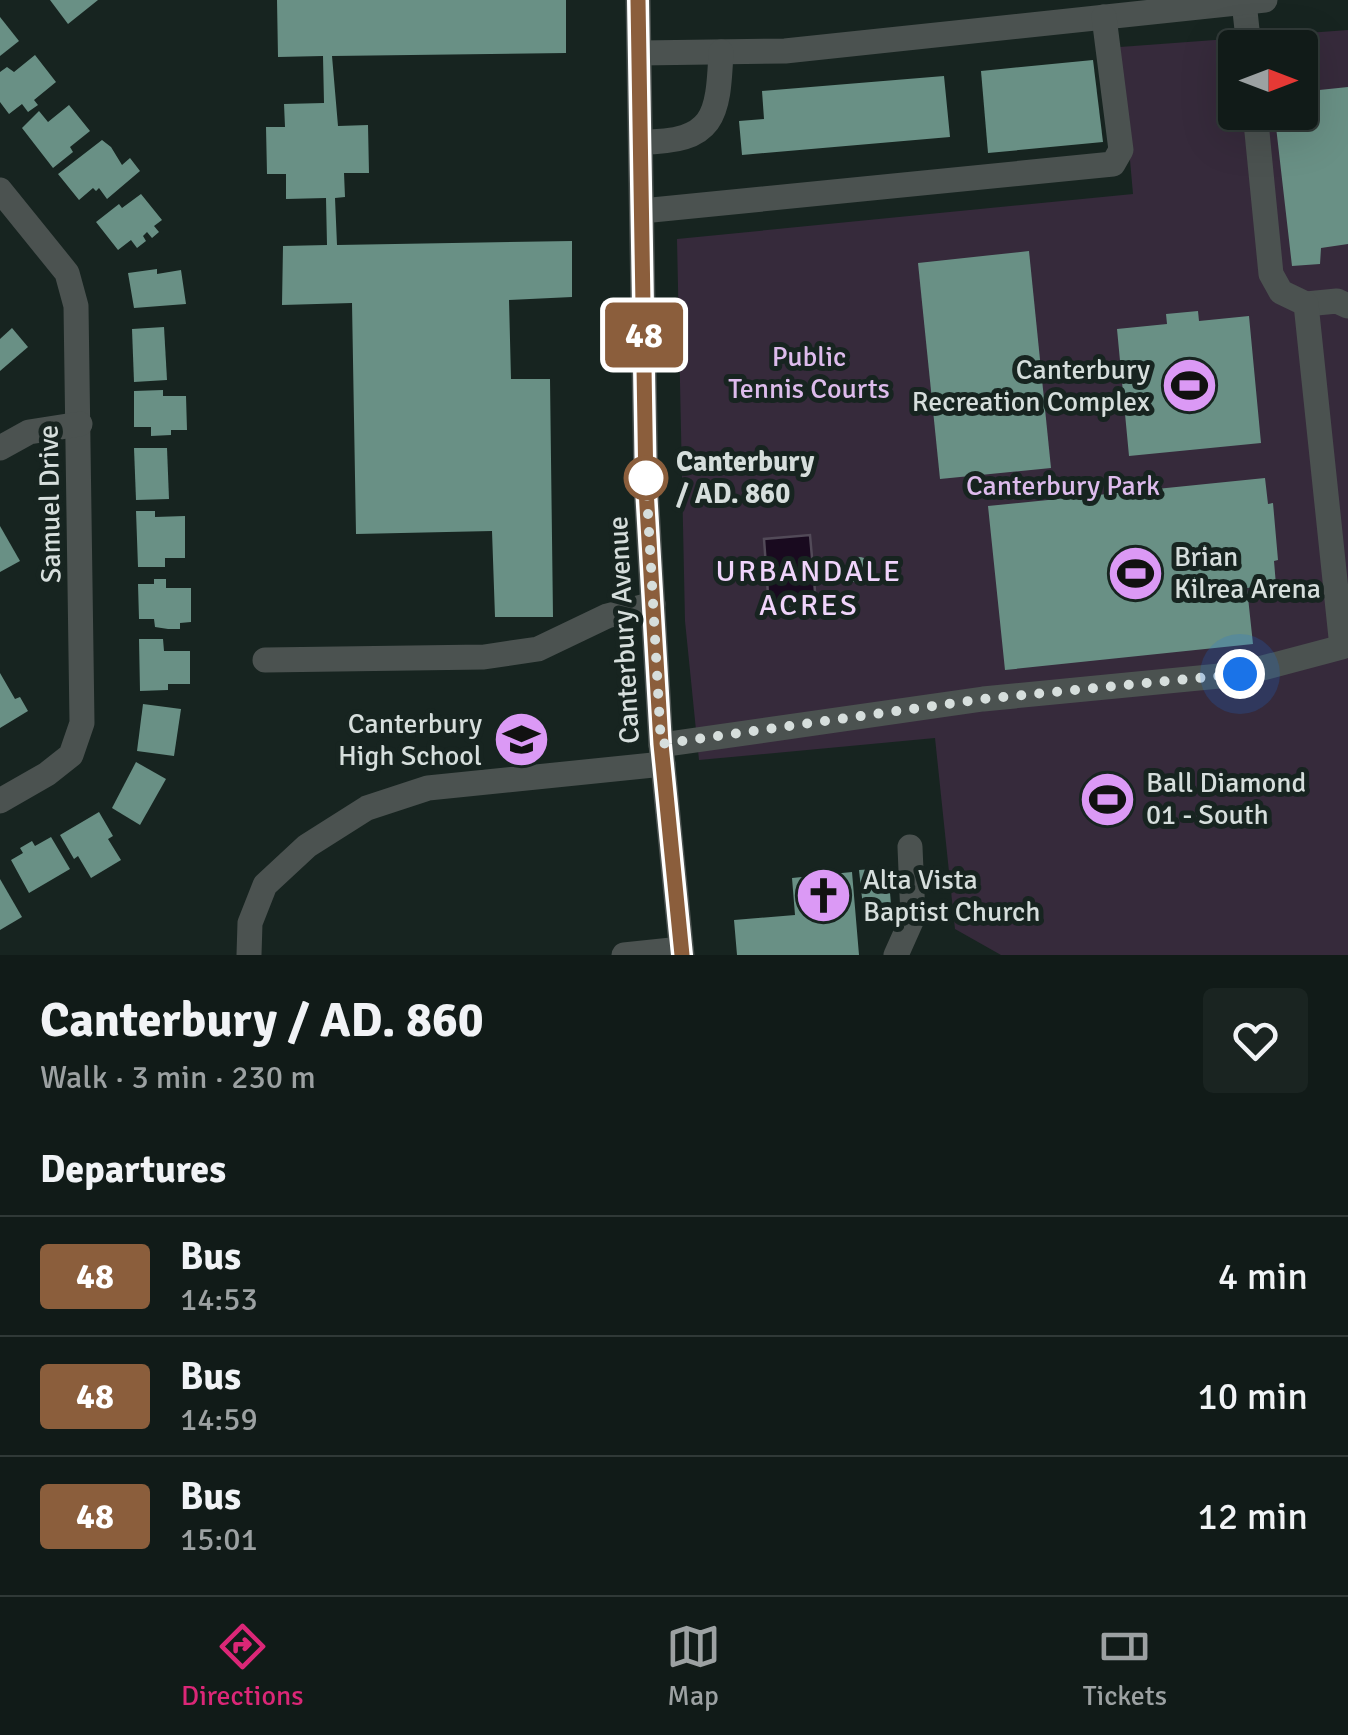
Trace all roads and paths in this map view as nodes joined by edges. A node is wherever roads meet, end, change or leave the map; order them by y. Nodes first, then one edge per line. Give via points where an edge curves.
1 (638, 0) edge
2 (1254, 1) edge
3 (1104, 17) junction
4 (1251, 30) edge
5 (722, 52) junction
6 (640, 53) junction
7 (1257, 130) edge
8 (641, 142) junction
9 (0, 190) edge
10 (642, 210) junction
11 (1306, 304) junction
12 (1348, 306) edge
13 (80, 424) junction
14 (0, 448) edge
15 (652, 604) junction
16 (265, 660) dead end
17 (662, 754) junction
18 (0, 801) edge
19 (910, 847) dead end
20 (682, 952) edge
21 (249, 955) edge
22 (624, 955) edge
23 (896, 955) edge

1 - 6 street, Canterbury Avenue
2 - 3 street
2 - 4 street
3 - 5 street
3 - 10 street via 1120,150 1113,164
5 - 6 street
5 - 8 street via 718,106 699,131 672,142
6 - 8 street, Canterbury Avenue
7 - 11 street via 1270,274 1280,292
8 - 10 street, Canterbury Avenue
9 - 13 street, Samuel Drive via 67,273 76,306
10 - 15 street, Canterbury Avenue
11 - 12 street
11 - 17 street via 1342,647 1240,674 983,699
13 - 14 street via 30,432
13 - 18 street, Samuel Drive via 82,723 71,754
15 - 16 street via 538,648 484,657
15 - 17 street, Canterbury Avenue
17 - 20 street, Canterbury Avenue
17 - 21 street via 428,788 367,808 307,846 265,885 250,923
19 - 23 street via 913,917
20 - 22 street

